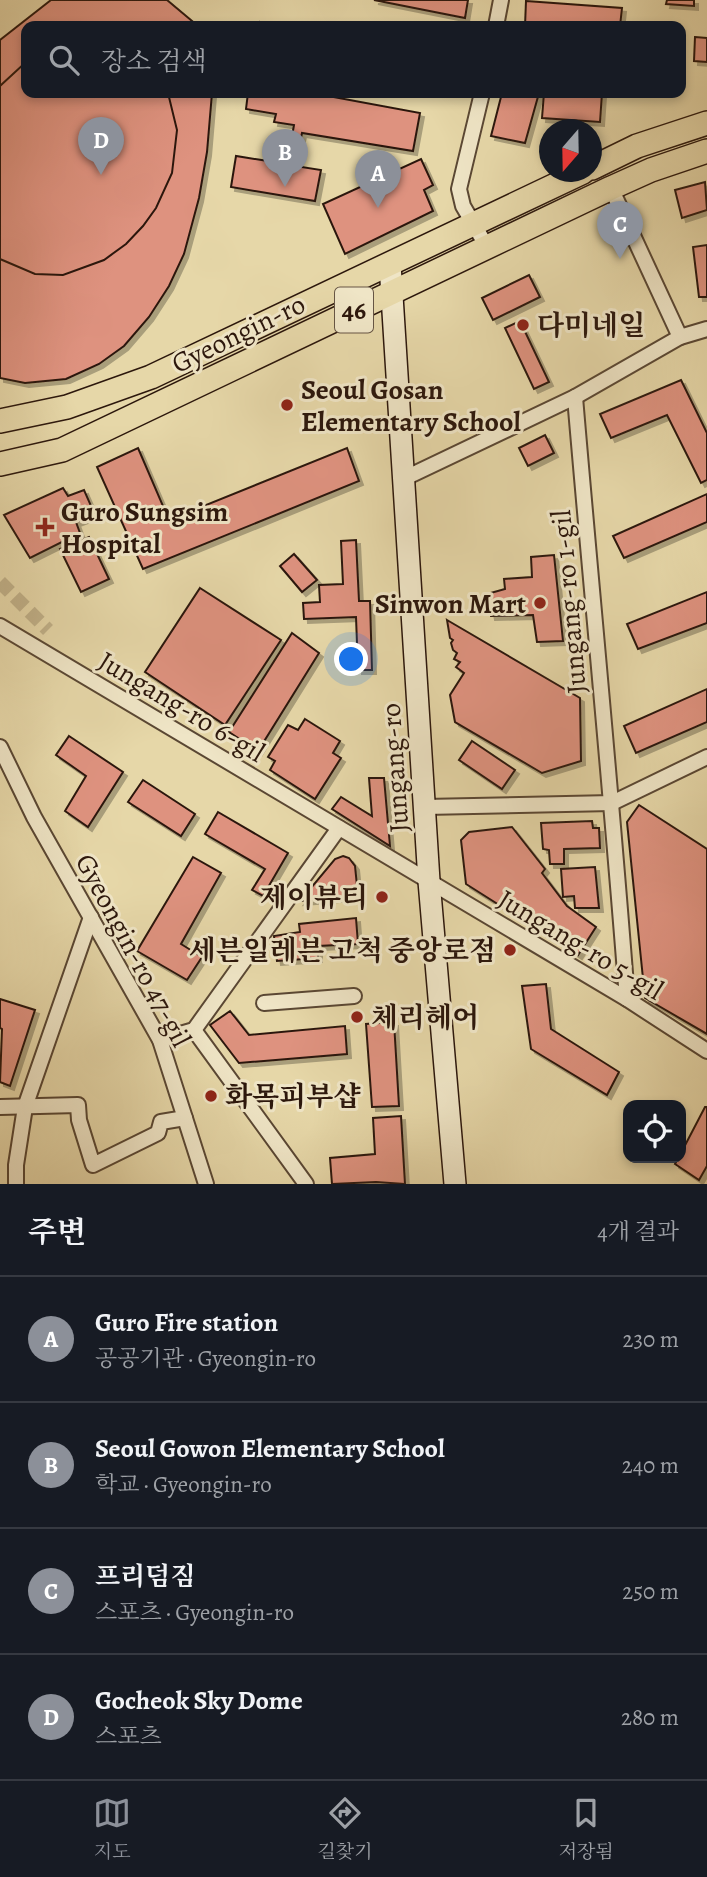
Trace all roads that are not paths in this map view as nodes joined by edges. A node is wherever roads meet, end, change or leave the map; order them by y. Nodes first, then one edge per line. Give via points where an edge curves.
1 (502, 0) edge
2 (497, 21) edge
3 (481, 98) edge
4 (707, 123) edge
5 (707, 151) edge
6 (602, 163) edge
7 (561, 182) edge
8 (611, 188) junction
9 (472, 223) junction
10 (487, 247) junction
11 (390, 264) junction
12 (391, 293) junction
13 (707, 328) edge
14 (680, 337) junction
15 (575, 397) junction
16 (0, 421) edge
17 (0, 464) edge
18 (403, 479) junction
19 (1, 628) edge
20 (0, 747) edge
21 (707, 757) edge
22 (612, 803) junction
23 (425, 807) junction
24 (339, 828) junction
25 (429, 881) junction
26 (91, 918) junction
27 (354, 996) dead end
28 (626, 999) junction
29 (264, 1003) dead end
30 (194, 1030) junction
31 (160, 1040) junction
32 (707, 1051) edge
33 (0, 1107) edge
34 (25, 1107) junction
35 (185, 1118) junction
36 (16, 1184) edge
37 (206, 1184) edge
38 (306, 1184) edge
39 (455, 1184) edge

1 - 2 street
3 - 9 street via 459,189
4 - 6 main road
5 - 8 main road, Gyeongin-ro / 46
7 - 9 main road, Gyeongin-ro / 46
8 - 10 main road, Gyeongin-ro / 46
8 - 14 street
9 - 10 street
9 - 11 main road, Gyeongin-ro / 46
10 - 12 main road, Gyeongin-ro / 46
11 - 12 main road, Jungang-ro
11 - 16 main road, Gyeongin-ro / 46 via 150,377 67,407
12 - 17 main road, Gyeongin-ro / 46 via 62,450
12 - 18 main road, Jungang-ro
13 - 14 street
14 - 15 street
15 - 18 street
15 - 22 street, Jungang-ro 1-gil
18 - 23 main road, Jungang-ro
19 - 24 street, Jungang-ro 6-gil
20 - 26 street, Gyeongin-ro 47-gil
21 - 22 street
22 - 23 street
22 - 28 street, Jungang-ro 1-gil
23 - 25 main road, Jungang-ro
24 - 25 street, Jungang-ro 6-gil
24 - 30 street
25 - 28 street, Jungang-ro 5-gil
25 - 39 main road, Jungang-ro
26 - 31 street, Gyeongin-ro 47-gil
26 - 34 street
27 - 29 street
28 - 32 street, Jungang-ro 5-gil
30 - 31 street
30 - 38 street
31 - 35 street, Gyeongin-ro 47-gil
33 - 34 street
34 - 35 street via 78,1105 93,1165 158,1133 160,1122
34 - 36 street
35 - 37 street, Gyeongin-ro 47-gil

